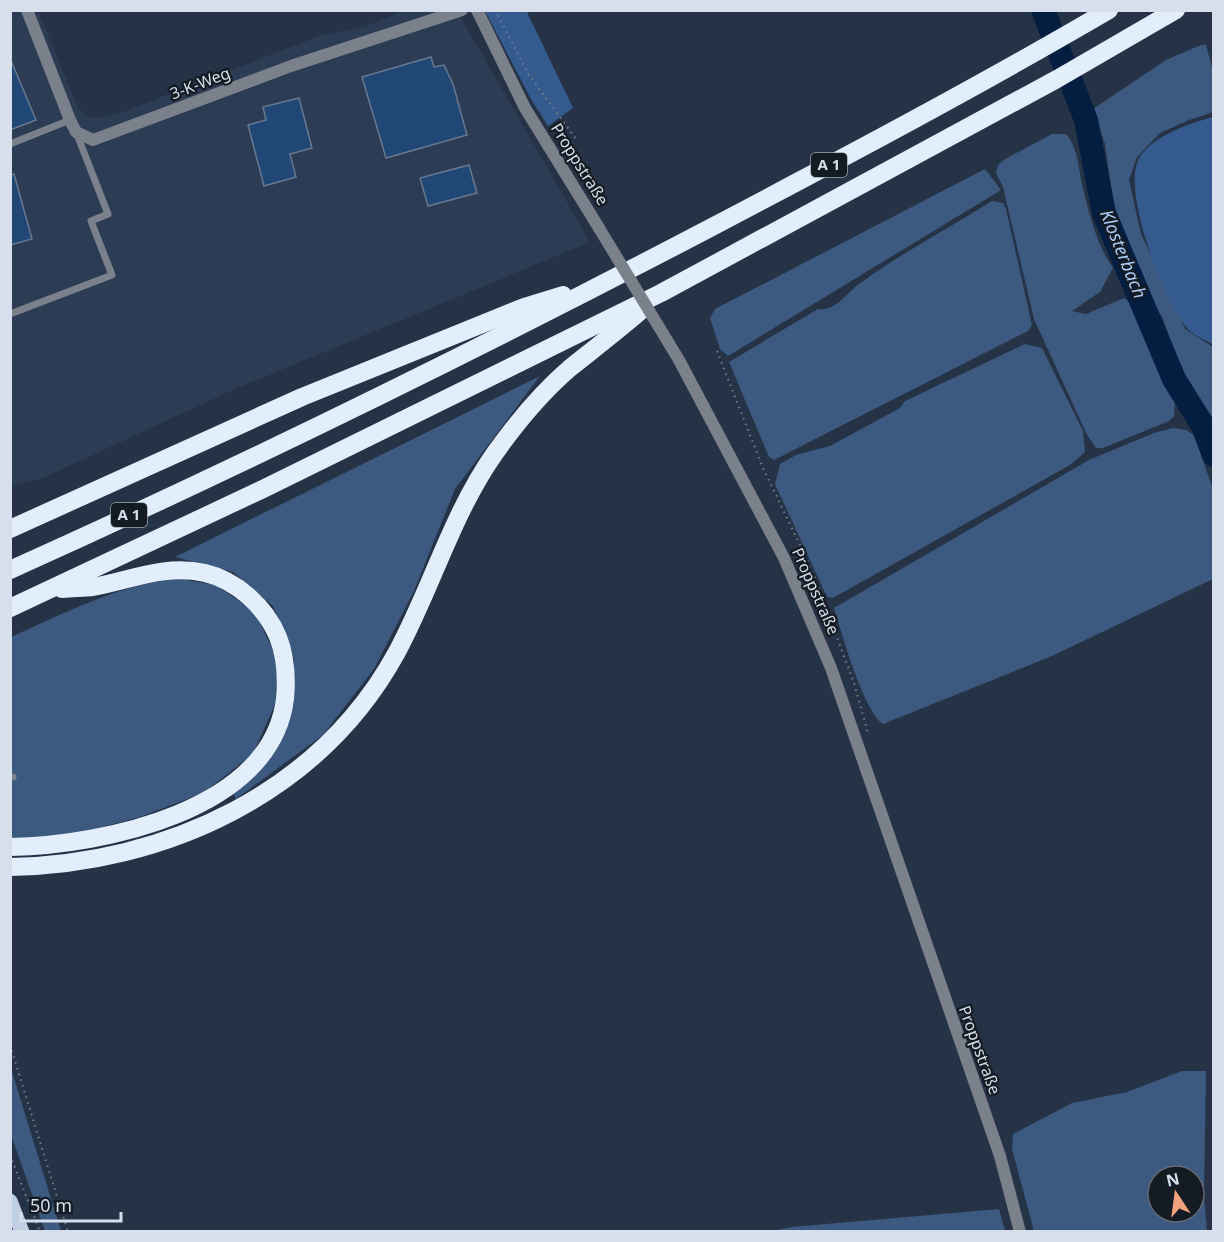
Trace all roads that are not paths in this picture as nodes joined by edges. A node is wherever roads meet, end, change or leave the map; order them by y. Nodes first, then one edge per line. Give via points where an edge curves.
1 (27, 10) edge
2 (462, 10) edge
3 (477, 10) edge
4 (1109, 10) edge
5 (1176, 10) edge
6 (70, 120) junction
7 (76, 132) junction
8 (10, 144) edge
9 (613, 279) junction
10 (661, 293) junction
11 (10, 314) edge
12 (10, 529) edge
13 (10, 570) edge
14 (50, 590) junction
15 (10, 608) edge
16 (10, 847) edge
17 (10, 867) edge
18 (10, 1201) edge
19 (22, 1232) edge
20 (1020, 1232) edge

1 - 6 street
2 - 7 street, 3-K-Weg via 291,66 93,140
3 - 20 street, Proppstraße, bridge via 525,108 679,360 784,558 831,668 864,760 1000,1156
4 - 9 highway, A 1
5 - 10 highway, A 1 via 1057,80
6 - 7 street
6 - 8 lane
7 - 11 lane via 108,214 91,221 112,275
9 - 12 highway via 524,307 302,397
9 - 13 highway, A 1 via 278,446
10 - 14 highway, A 1
10 - 17 highway via 537,400 494,454 463,506 396,654 364,704 279,785 233,812 147,849 100,859
14 - 15 highway, A 1
14 - 16 highway via 94,587 136,575 178,571 206,573 234,584 274,627 284,653 283,711 273,740 255,765 221,792 184,811 96,838
18 - 19 main road

